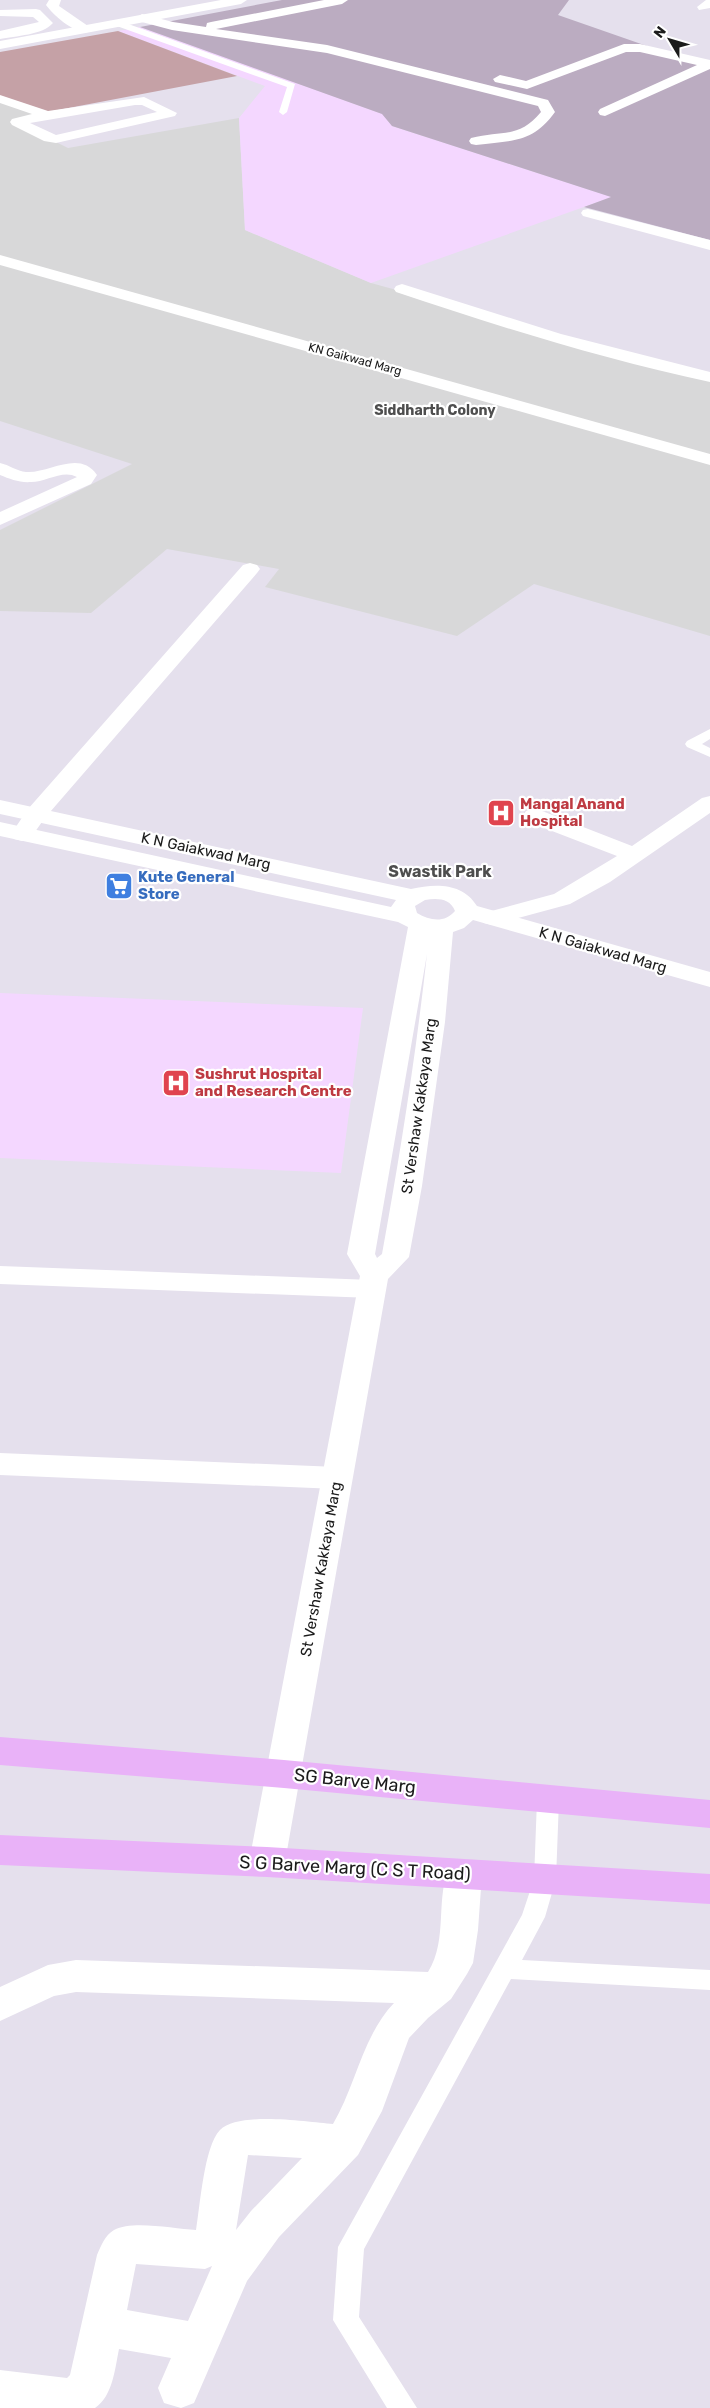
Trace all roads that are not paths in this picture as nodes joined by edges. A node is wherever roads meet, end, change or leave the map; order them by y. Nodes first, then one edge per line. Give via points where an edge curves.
1 (54, 0) edge
2 (241, 0) edge
3 (342, 0) edge
4 (3, 13) dead end
5 (61, 13) junction
6 (142, 18) junction
7 (39, 21) junction
8 (117, 23) junction
9 (84, 29) junction
10 (195, 30) junction
11 (253, 31) dead end
12 (0, 35) edge
13 (54, 35) junction
14 (0, 45) edge
15 (710, 64) edge
16 (527, 85) junction
17 (505, 94) junction
18 (0, 99) edge
19 (70, 111) junction
20 (283, 112) dead end
21 (605, 112) dead end
22 (47, 115) junction
23 (108, 128) junction
24 (476, 141) dead end
25 (588, 213) dead end
26 (710, 245) edge
27 (0, 260) edge
28 (402, 289) dead end
29 (710, 377) edge
30 (710, 460) edge
31 (0, 468) edge
32 (0, 518) edge
33 (250, 570) dead end
34 (710, 733) edge
35 (710, 753) edge
36 (710, 803) edge
37 (0, 807) edge
38 (36, 814) junction
39 (534, 816) dead end
40 (11, 831) edge
41 (634, 855) junction
42 (467, 910) junction
43 (420, 916) junction
44 (492, 918) junction
45 (710, 980) edge
46 (402, 1021) junction
47 (432, 1022) junction
48 (374, 1184) junction
49 (408, 1186) junction
50 (0, 1275) edge
51 (373, 1282) junction
52 (0, 1464) edge
53 (337, 1478) junction
54 (0, 1751) edge
55 (284, 1774) junction
56 (548, 1800) junction
57 (710, 1814) edge
58 (0, 1850) edge
59 (267, 1862) junction
60 (464, 1874) junction
61 (545, 1879) junction
62 (710, 1889) edge
63 (505, 1969) junction
64 (710, 1980) edge
65 (438, 1988) junction
66 (0, 2005) edge
67 (344, 2142) junction
68 (236, 2234) junction
69 (102, 2326) junction
70 (199, 2343) junction
71 (179, 2388) dead end
72 (0, 2391) edge
73 (403, 2408) edge

1 - 5 street via 52,5
2 - 6 street
3 - 10 street
4 - 7 street
5 - 7 street
5 - 9 street
6 - 8 street
6 - 10 street
7 - 12 street
7 - 13 street
8 - 9 street
8 - 20 lane via 292,86
9 - 13 street
10 - 17 street via 327,50
11 - 16 street via 376,49
13 - 14 street
15 - 16 street via 640,48 624,48
15 - 21 street
16 - 17 street
17 - 24 street via 543,103 548,112 535,128 520,135
18 - 22 street
19 - 22 street
19 - 23 street
19 - 23 street via 140,100 170,113
22 - 23 street via 17,122 53,139
25 - 26 street
27 - 30 street, KN Gaikwad Marg
28 - 29 street via 532,331
31 - 32 street via 26,477 44,475 63,467 88,475 85,480
33 - 38 street
34 - 35 lane via 692,744
36 - 41 street
37 - 38 street, K N Gaiakwad Marg
38 - 40 street
38 - 43 street, K N Gaiakwad Marg
39 - 41 street
40 - 43 street, K N Gaiakwad Marg
41 - 44 street via 562,899
42 - 43 street via 460,921
42 - 43 street via 461,899 448,893 432,892
42 - 44 street, K N Gaiakwad Marg
43 - 46 street, St Vershaw Kakkaya Marg
43 - 47 street, St Vershaw Kakkaya Marg
44 - 45 street, K N Gaiakwad Marg
46 - 47 street
46 - 48 street, St Vershaw Kakkaya Marg
47 - 49 street, St Vershaw Kakkaya Marg
48 - 49 street
48 - 51 street, St Vershaw Kakkaya Marg via 361,1254
49 - 51 street, St Vershaw Kakkaya Marg via 395,1257
50 - 51 street
51 - 53 street, St Vershaw Kakkaya Marg
52 - 53 street
53 - 55 street, St Vershaw Kakkaya Marg
54 - 55 main road, SG Barve Marg
55 - 56 main road, SG Barve Marg
55 - 59 street, St Vershaw Kakkaya Marg
56 - 57 main road, SG Barve Marg
56 - 61 lane
58 - 59 main road, S G Barve Marg (C S T Road)
59 - 60 main road, S G Barve Marg (C S T Road)
60 - 61 main road, S G Barve Marg (C S T Road)
60 - 65 street via 454,1963
61 - 62 main road, S G Barve Marg (C S T Road)
61 - 63 lane via 533,1917
63 - 64 lane
63 - 73 lane via 350,2246 346,2320
65 - 66 street via 76,1976 48,1981
65 - 67 street via 394,2028 362,2111
67 - 68 street
67 - 68 street via 244,2137 235,2141 228,2149
68 - 69 street via 214,2242 205,2250 127,2244 117,2254
68 - 70 street via 232,2268
69 - 70 street
69 - 72 street via 92,2378 78,2396 72,2399
70 - 71 street

